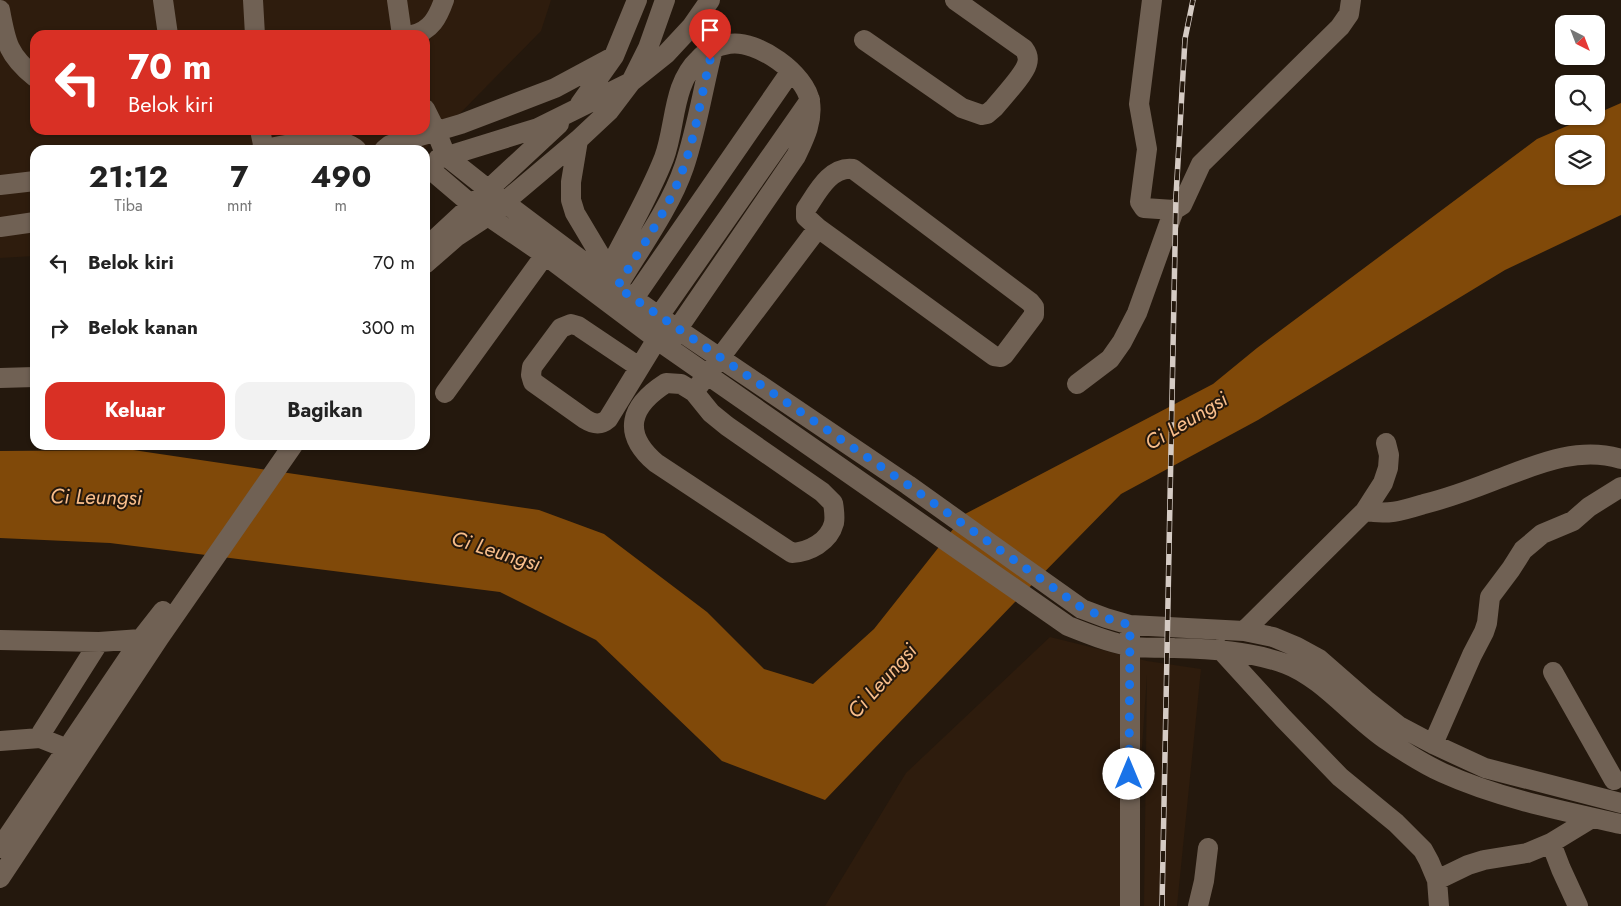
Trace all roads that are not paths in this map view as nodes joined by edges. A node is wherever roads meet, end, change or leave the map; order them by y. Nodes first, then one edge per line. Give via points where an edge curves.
1 (163, 0) edge
2 (253, 0) edge
3 (397, 0) edge
4 (444, 0) edge
5 (637, 0) edge
6 (665, 0) edge
7 (710, 0) edge
8 (955, 0) edge
9 (1152, 0) edge
10 (1351, 0) edge
11 (0, 10) edge
12 (167, 30) edge
13 (255, 30) edge
14 (401, 30) edge
15 (424, 30) edge
16 (2, 36) edge
17 (864, 40) dead end
18 (657, 51) junction
19 (614, 56) junction
20 (791, 71) junction
21 (30, 73) edge
22 (631, 82) junction
23 (810, 100) junction
24 (579, 107) junction
25 (430, 119) edge
26 (436, 131) junction
27 (430, 133) edge
28 (416, 139) edge
29 (578, 140) junction
30 (285, 145) edge
31 (351, 145) edge
32 (389, 145) edge
33 (446, 156) junction
34 (430, 162) edge
35 (430, 168) edge
36 (30, 182) edge
37 (0, 185) edge
38 (487, 189) junction
39 (504, 202) junction
40 (472, 205) junction
41 (1174, 210) junction
42 (488, 216) junction
43 (30, 223) edge
44 (0, 227) edge
45 (818, 228) junction
46 (430, 244) edge
47 (545, 255) junction
48 (430, 260) edge
49 (608, 280) junction
50 (634, 298) junction
51 (659, 316) junction
52 (677, 329) junction
53 (662, 342) junction
54 (720, 357) junction
55 (639, 367) junction
56 (706, 374) junction
57 (30, 377) edge
58 (0, 378) edge
59 (1077, 384) dead end
60 (694, 392) junction
61 (445, 393) dead end
62 (1386, 443) dead end
63 (286, 450) edge
64 (1621, 458) edge
65 (1621, 487) edge
66 (1365, 511) junction
67 (195, 577) junction
68 (1130, 625) junction
69 (1244, 630) junction
70 (0, 640) edge
71 (140, 640) junction
72 (99, 642) junction
73 (1130, 646) junction
74 (1220, 649) junction
75 (1553, 672) dead end
76 (40, 738) junction
77 (0, 741) edge
78 (1433, 744) junction
79 (75, 751) junction
80 (1617, 777) edge
81 (1613, 801) edge
82 (1592, 818) junction
83 (1621, 824) edge
84 (1551, 843) junction
85 (0, 848) edge
86 (1208, 848) dead end
87 (0, 878) edge
88 (1436, 880) junction
89 (1130, 906) edge
90 (1198, 906) edge
91 (1439, 906) edge
92 (1578, 906) edge

1 - 12 street
2 - 13 street
3 - 14 street
4 - 15 street via 439,14
5 - 19 street
6 - 18 street
7 - 18 street via 692,26
8 - 17 street via 1027,53 1024,69 987,114 962,108
9 - 41 street via 1138,104 1147,150 1140,202 1144,208
10 - 41 street via 1350,14 1340,27 1200,164 1182,204
11 - 16 street
16 - 21 street via 16,60
18 - 19 street
18 - 22 street
19 - 24 street
19 - 26 street via 555,88
20 - 23 street via 805,87
20 - 49 street via 767,54 742,44 713,49 700,58 685,77 664,156
20 - 50 street
22 - 24 street
22 - 29 street via 609,111
23 - 51 street
23 - 52 street via 807,132 796,156
24 - 33 street via 538,128
24 - 38 street
25 - 26 street
26 - 27 street
26 - 33 street
28 - 32 street
29 - 39 street
29 - 49 street via 571,200 575,214 600,255
30 - 31 street via 326,140
33 - 34 street
33 - 38 street
35 - 40 street
36 - 37 street
38 - 39 street
38 - 40 street
39 - 42 street
39 - 49 street
40 - 42 street
40 - 46 street
41 - 59 street via 1122,342 1110,359
42 - 47 street
42 - 48 street
43 - 44 street
45 - 45 street via 806,217 806,209 834,173 853,169 1030,302 1034,315 1004,355 994,356
45 - 54 street
47 - 53 street
47 - 61 street
49 - 50 street
50 - 51 street
51 - 52 street
52 - 53 street
52 - 54 street
53 - 55 street
53 - 56 street
54 - 56 street
54 - 68 street via 1082,608
55 - 55 street via 608,420 596,424 533,382 531,375 532,367 561,328 571,324
56 - 60 street
56 - 73 street via 1068,626
57 - 58 street
60 - 60 street via 682,384 666,383 652,391 639,406 634,424 635,438 644,452 792,553 813,548 829,534 834,522 833,503 727,426
62 - 66 street via 1388,468 1383,483
63 - 67 street
64 - 66 street via 1595,454 1564,457 1410,508 1382,514
65 - 78 street via 1566,525 1542,534 1523,550 1490,596 1488,623
66 - 69 street
67 - 71 street
67 - 79 street
68 - 69 street
68 - 73 street
69 - 78 street via 1273,637 1308,652 1398,726
70 - 72 street
71 - 72 street
71 - 79 street
72 - 76 street
73 - 74 street
73 - 89 street
74 - 82 street via 1276,661 1301,671 1384,738 1443,773 1484,789
74 - 88 street via 1327,764 1423,850
75 - 80 street
76 - 77 street
76 - 79 street
78 - 81 street via 1485,768
79 - 85 street
79 - 87 street
80 - 81 street
82 - 83 street
82 - 84 street
84 - 88 street via 1527,853 1468,865
84 - 92 street
86 - 90 street
88 - 91 street

